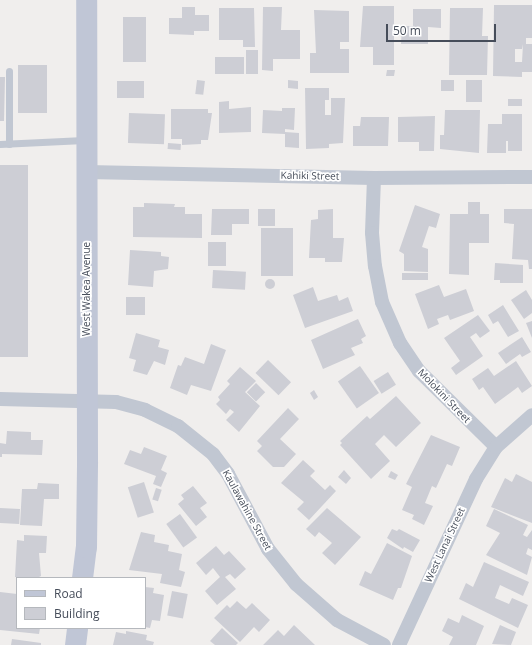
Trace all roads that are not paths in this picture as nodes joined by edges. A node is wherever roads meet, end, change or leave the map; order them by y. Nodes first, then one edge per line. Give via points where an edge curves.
1 (86, 0) edge
2 (9, 71) dead end
3 (87, 140) junction
4 (0, 144) edge
5 (9, 144) junction
6 (87, 172) junction
7 (532, 177) edge
8 (374, 178) junction
9 (0, 399) edge
10 (87, 400) junction
11 (532, 415) edge
12 (496, 447) junction
13 (82, 577) edge
14 (77, 629) edge
15 (75, 645) edge
16 (384, 645) edge
17 (399, 645) edge

1 - 3 street, West Wakea Avenue
2 - 5 lane
3 - 5 lane
3 - 6 street, West Wakea Avenue
4 - 5 lane
6 - 8 street, Kahiki Street
6 - 10 street, West Wakea Avenue
7 - 8 street, Kahiki Street
8 - 12 street, Molokini Street via 372,233 375,266 382,302 400,343 418,371
9 - 10 street, Kaulawahine Street
10 - 13 street, West Wakea Avenue via 86,547
10 - 16 street, Kaulawahine Street via 138,407 169,420 198,440 228,474 268,549 296,584 337,620
11 - 12 street, West Lanai Street
12 - 17 street, West Lanai Street via 476,479
14 - 15 street

